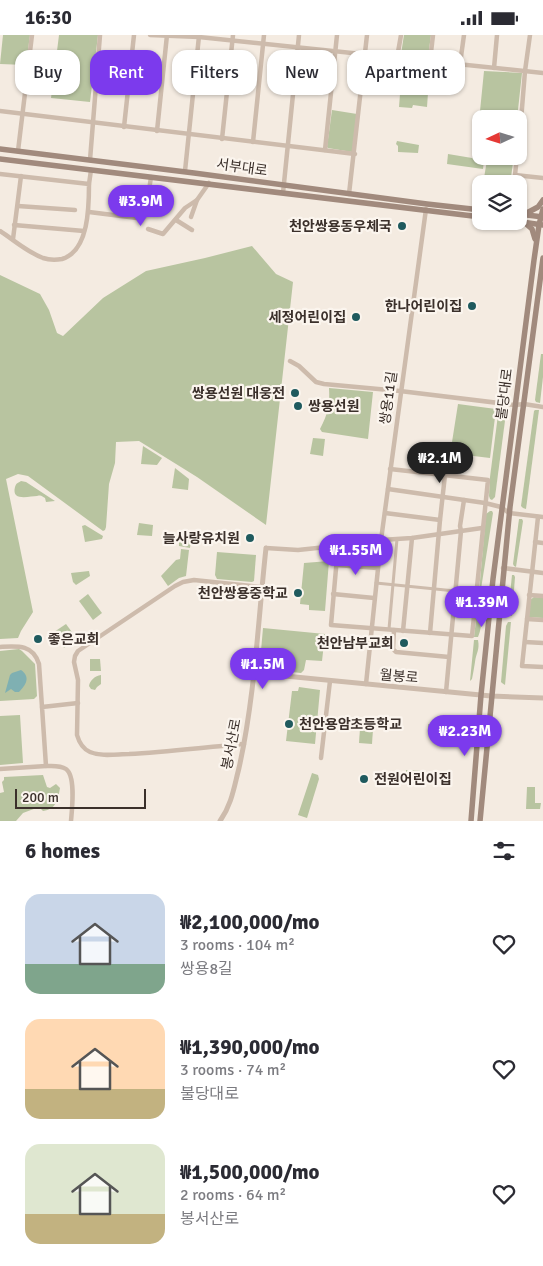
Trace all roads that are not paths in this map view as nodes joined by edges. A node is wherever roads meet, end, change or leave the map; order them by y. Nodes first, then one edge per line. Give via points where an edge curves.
1 (32, 35) edge
2 (100, 35) edge
3 (134, 35) edge
4 (150, 35) edge
5 (233, 35) edge
6 (264, 35) edge
7 (299, 35) edge
8 (337, 35) edge
9 (367, 35) edge
10 (401, 35) edge
11 (433, 35) edge
12 (464, 35) edge
13 (497, 35) edge
14 (530, 35) edge
15 (167, 36) edge
16 (199, 36) edge
17 (232, 41) junction
18 (263, 44) junction
19 (297, 47) junction
20 (326, 50) edge
21 (335, 50) edge
22 (365, 50) edge
23 (399, 50) edge
24 (431, 50) edge
25 (462, 50) edge
26 (465, 65) edge
27 (494, 68) junction
28 (525, 71) junction
29 (543, 73) edge
30 (331, 95) edge
31 (361, 95) edge
32 (522, 110) edge
33 (0, 111) edge
34 (22, 114) junction
35 (93, 123) junction
36 (124, 127) junction
37 (158, 131) junction
38 (190, 135) junction
39 (222, 139) junction
40 (253, 142) junction
41 (287, 146) junction
42 (0, 149) edge
43 (18, 151) junction
44 (325, 151) junction
45 (355, 154) junction
46 (0, 159) edge
47 (90, 160) junction
48 (517, 165) edge
49 (91, 170) junction
50 (185, 171) junction
51 (0, 174) edge
52 (22, 176) junction
53 (151, 177) junction
54 (543, 178) edge
55 (209, 183) junction
56 (89, 184) junction
57 (284, 185) junction
58 (283, 193) junction
59 (350, 194) junction
60 (197, 200) junction
61 (543, 200) edge
62 (18, 206) junction
63 (426, 207) junction
64 (543, 209) edge
65 (472, 210) edge
66 (75, 211) dead end
67 (89, 212) junction
68 (527, 212) edge
69 (472, 215) edge
70 (527, 216) edge
71 (190, 217) dead end
72 (542, 217) edge
73 (176, 220) junction
74 (527, 223) edge
75 (14, 225) junction
76 (527, 225) edge
77 (541, 225) edge
78 (148, 229) dead end
79 (192, 230) dead end
80 (0, 231) edge
81 (84, 231) junction
82 (13, 239) junction
83 (536, 248) junction
84 (543, 258) edge
85 (290, 361) dead end
86 (400, 391) junction
87 (524, 404) junction
88 (515, 405) junction
89 (543, 407) edge
90 (390, 469) junction
91 (445, 475) junction
92 (388, 489) junction
93 (443, 497) junction
94 (464, 500) junction
95 (485, 503) junction
96 (505, 510) junction
97 (384, 513) junction
98 (540, 517) edge
99 (440, 519) junction
100 (482, 528) junction
101 (461, 531) junction
102 (439, 534) junction
103 (412, 538) junction
104 (397, 539) junction
105 (381, 540) junction
106 (535, 542) junction
107 (543, 543) edge
108 (338, 546) junction
109 (267, 548) junction
110 (336, 565) junction
111 (377, 568) junction
112 (503, 569) junction
113 (531, 571) junction
114 (543, 573) edge
115 (376, 583) junction
116 (393, 584) junction
117 (408, 586) junction
118 (262, 587) junction
119 (434, 589) junction
120 (455, 591) junction
121 (475, 593) junction
122 (333, 594) junction
123 (529, 595) junction
124 (543, 596) edge
125 (374, 598) junction
126 (527, 619) junction
127 (543, 620) edge
128 (372, 628) junction
129 (391, 630) junction
130 (403, 631) junction
131 (430, 633) junction
132 (451, 635) junction
133 (525, 642) junction
134 (543, 643) edge
135 (0, 647) edge
136 (448, 657) junction
137 (543, 667) edge
138 (254, 673) junction
139 (330, 681) junction
140 (366, 684) junction
141 (446, 692) junction
142 (481, 695) junction
143 (491, 696) junction
144 (543, 698) edge
145 (78, 703) junction
146 (42, 707) junction
147 (244, 744) junction
148 (322, 758) dead end
149 (46, 766) junction
150 (0, 769) edge
151 (71, 821) edge
152 (222, 821) edge
153 (471, 821) edge
154 (480, 821) edge

1 - 34 street
2 - 35 street
3 - 36 street
4 - 15 street
5 - 17 street
6 - 18 street
7 - 19 street
8 - 21 street
9 - 22 street
10 - 23 street
11 - 24 street
12 - 25 street
13 - 27 street
14 - 28 street
15 - 16 street
15 - 37 street
16 - 17 street
16 - 38 street
17 - 18 street
17 - 39 street
18 - 19 street
18 - 40 street
19 - 20 street
19 - 41 street
26 - 27 street
27 - 28 street
28 - 29 street
28 - 32 street
30 - 44 street
31 - 45 street
33 - 34 street
34 - 35 street
34 - 43 street
35 - 36 street
35 - 47 street
36 - 37 street
37 - 38 street
38 - 39 street
38 - 50 street
39 - 40 street
40 - 41 street
41 - 44 street
41 - 57 street
42 - 43 main road, 서부대로
43 - 47 main road, 서부대로
44 - 45 street
45 - 59 street
46 - 49 main road, 서부대로
47 - 50 main road, 서부대로
48 - 54 street via 515,175
49 - 53 main road, 서부대로
49 - 56 street
50 - 57 main road, 서부대로
51 - 52 street
52 - 56 street
52 - 62 street
53 - 55 main road, 서부대로
53 - 67 street via 147,204 136,218
55 - 58 main road, 서부대로
55 - 60 street
56 - 67 street
57 - 58 street
57 - 59 main road, 서부대로
58 - 63 main road, 서부대로
59 - 63 main road, 서부대로
60 - 71 street
60 - 73 street
61 - 68 main road via 538,207
62 - 66 street
62 - 75 street
63 - 65 main road, 서부대로
63 - 69 main road, 서부대로
63 - 86 street, 쌍용11길
64 - 72 main road, 불당대로
67 - 81 street
70 - 72 main road
72 - 77 main road, 불당대로
73 - 78 street via 163,234
73 - 79 street
74 - 77 main road
75 - 81 street
75 - 82 street
76 - 83 main road via 534,234
77 - 83 main road, 불당대로
80 - 82 street
81 - 82 street via 72,254 55,260 33,253
83 - 88 main road, 불당대로
84 - 87 main road, 불당대로
85 - 86 street via 316,382
86 - 88 street
86 - 90 street, 쌍용11길
87 - 88 street
87 - 89 street
87 - 96 main road, 불당대로
88 - 96 main road, 불당대로
90 - 91 street
90 - 92 street, 쌍용11길
91 - 93 street
91 - 95 street via 488,480
92 - 93 street
92 - 97 street, 쌍용11길
93 - 94 street
93 - 99 street
94 - 95 street
94 - 101 street
95 - 96 street
95 - 100 street
96 - 98 street
96 - 112 main road, 불당대로
96 - 142 main road, 불당대로
97 - 99 street
97 - 105 street, 쌍용11길
98 - 106 street
99 - 102 street
100 - 101 street
100 - 121 street
101 - 102 street
101 - 120 street
102 - 103 street
102 - 119 street
103 - 104 street
103 - 117 street
104 - 105 street
104 - 116 street
105 - 108 street
105 - 111 street, 쌍용11길
106 - 107 street
106 - 113 street
108 - 109 street via 298,550
108 - 110 street
109 - 118 street, 봉서산로
109 - 138 street, 봉서산로
110 - 111 street
110 - 122 street
111 - 115 street, 쌍용11길
112 - 113 street
112 - 143 main road, 불당대로
113 - 114 street
113 - 123 street
115 - 116 street
115 - 125 street, 쌍용11길
116 - 117 street
116 - 129 street
117 - 119 street
117 - 130 street
118 - 138 street, 봉서산로
118 - 145 street via 194,580 174,586 78,651 74,662
119 - 120 street
119 - 131 street
120 - 121 street
120 - 132 street
121 - 132 street via 472,636
122 - 125 street
122 - 128 street via 330,625
123 - 124 street
123 - 126 street
125 - 128 street, 쌍용11길
126 - 127 street
126 - 133 street
128 - 129 street
128 - 140 street, 쌍용11길
129 - 130 street
129 - 136 street via 396,652
130 - 131 street
131 - 132 street
132 - 136 street
133 - 134 street
133 - 137 street via 522,666
135 - 146 street via 23,647 38,659
136 - 141 street
138 - 139 street, 월봉로
138 - 147 street, 봉서산로
138 - 152 street, 봉서산로 via 247,744 235,795 229,813
139 - 140 street, 월봉로
139 - 148 street
140 - 141 street, 월봉로
141 - 142 street, 월봉로
142 - 143 street, 월봉로
142 - 153 main road, 불당대로
143 - 144 street, 월봉로
143 - 154 main road, 불당대로
145 - 146 street
145 - 147 street via 79,741 89,752 100,755
146 - 149 street
147 - 152 street, 봉서산로 via 233,795
149 - 150 street
149 - 151 street via 67,769 72,777

